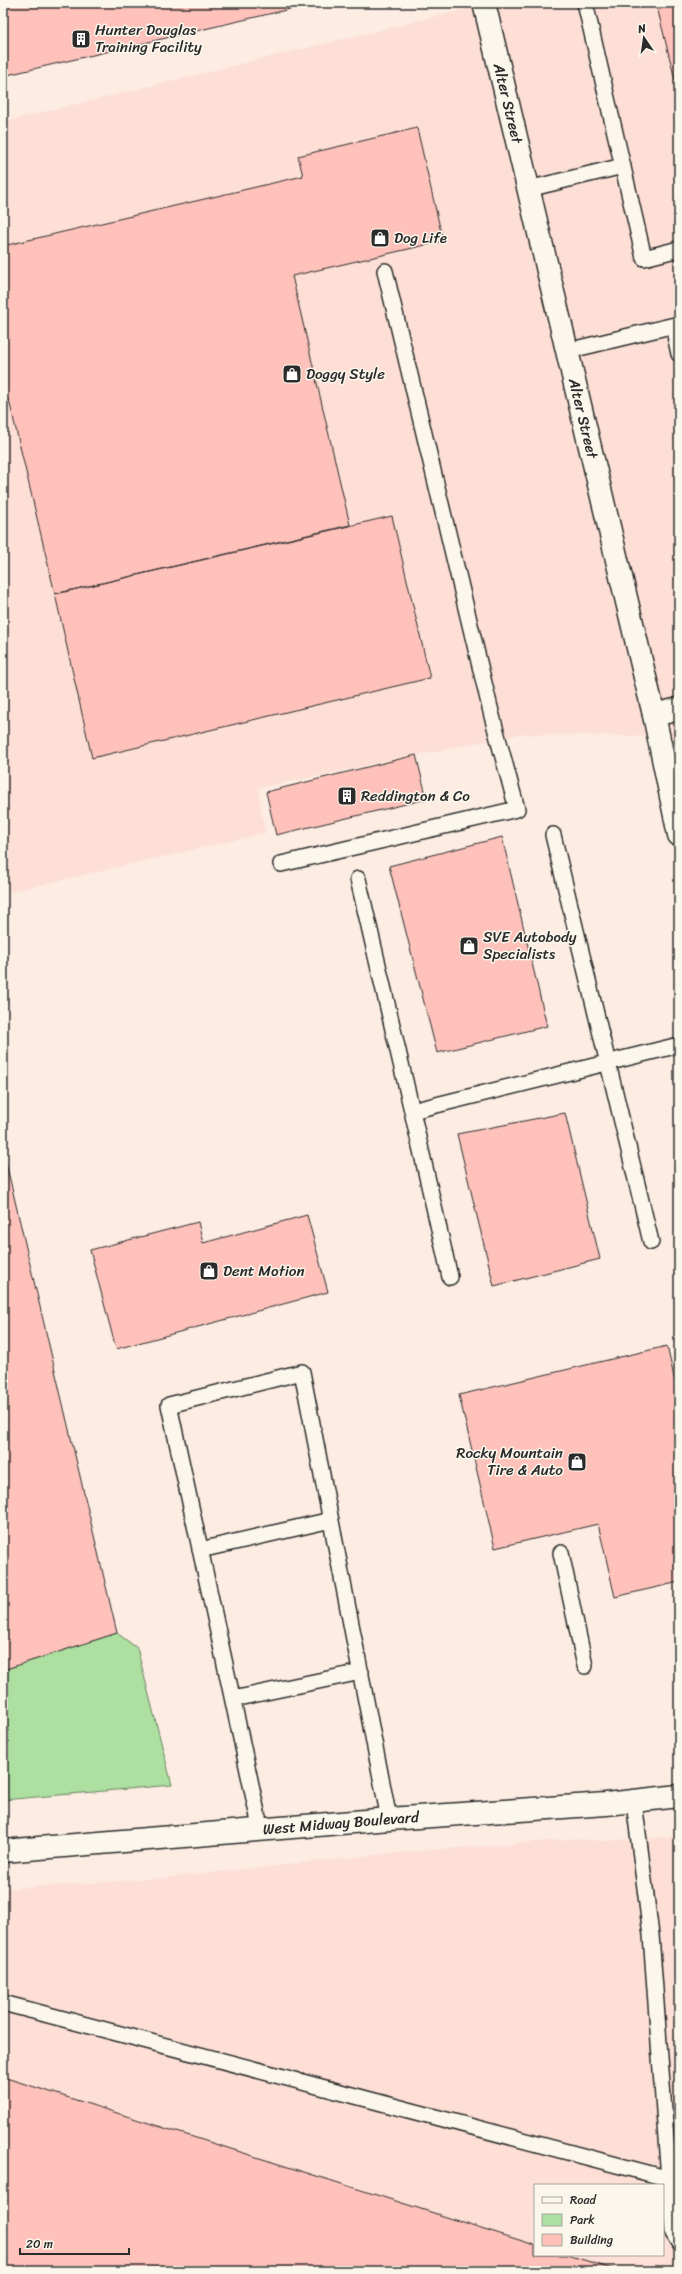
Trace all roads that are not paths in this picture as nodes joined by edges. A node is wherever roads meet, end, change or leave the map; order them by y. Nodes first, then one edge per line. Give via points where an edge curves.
1 (484, 3) edge
2 (585, 3) edge
3 (623, 166) junction
4 (528, 189) junction
5 (679, 249) edge
6 (384, 271) dead end
7 (676, 325) edge
8 (567, 351) junction
9 (679, 354) edge
10 (679, 709) edge
11 (654, 716) junction
12 (553, 835) dead end
13 (679, 835) edge
14 (281, 864) dead end
15 (358, 878) dead end
16 (679, 1045) edge
17 (608, 1064) junction
18 (412, 1111) junction
19 (651, 1242) dead end
20 (450, 1277) dead end
21 (331, 1520) junction
22 (200, 1550) junction
23 (561, 1553) dead end
24 (586, 1666) dead end
25 (361, 1672) junction
26 (233, 1699) junction
27 (679, 1796) edge
28 (634, 1802) junction
29 (389, 1819) junction
30 (261, 1831) junction
31 (3, 1851) edge
32 (3, 2003) edge
33 (670, 2179) junction
34 (679, 2243) edge

1 - 4 street, Alter Street
2 - 3 lane
3 - 4 lane
3 - 5 lane via 644,258
4 - 8 street, Alter Street
6 - 14 lane via 517,809
7 - 8 lane
7 - 9 lane
8 - 11 street, Alter Street
10 - 11 street
11 - 13 street, Alter Street
12 - 17 lane
15 - 18 lane
16 - 17 lane
17 - 18 lane
17 - 19 lane
18 - 20 lane
21 - 22 lane
21 - 22 lane via 302,1372 169,1405
21 - 25 lane
22 - 26 lane
23 - 24 lane
25 - 26 lane
25 - 29 lane
26 - 30 lane
27 - 28 street, West Midway Boulevard
28 - 29 street, West Midway Boulevard
28 - 33 lane via 651,1935
29 - 30 street, West Midway Boulevard
30 - 31 street, West Midway Boulevard
32 - 33 lane
33 - 34 lane via 673,2233

